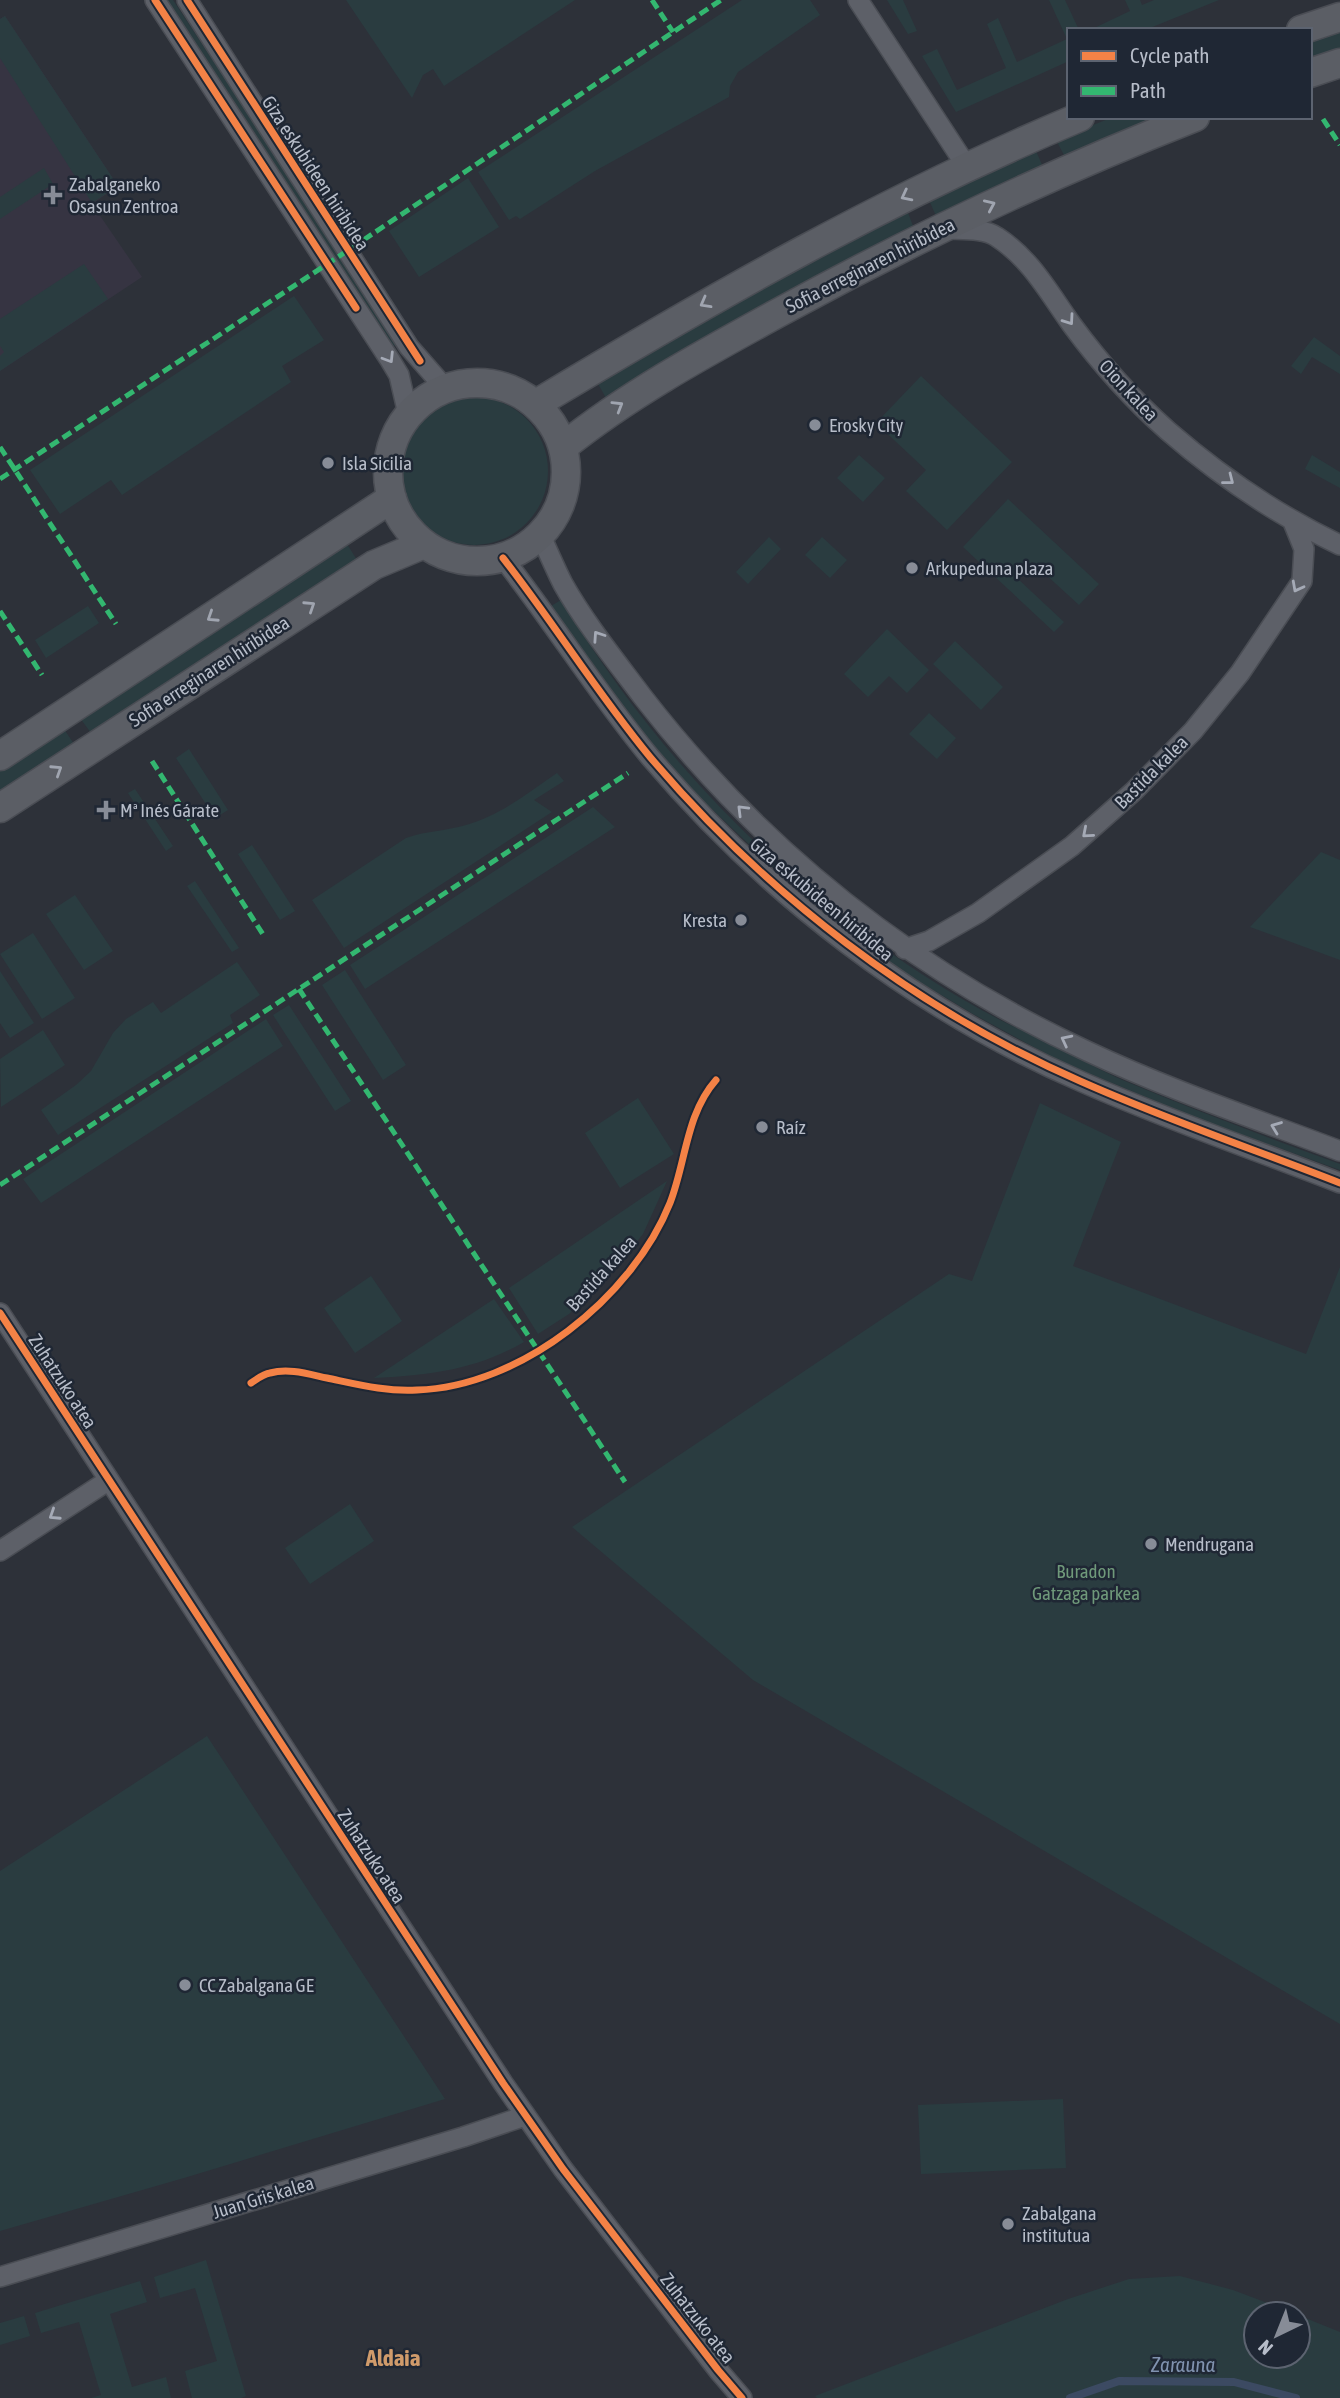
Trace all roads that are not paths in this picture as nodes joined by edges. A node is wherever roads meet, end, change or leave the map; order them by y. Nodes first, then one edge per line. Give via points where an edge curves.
1 (155, 0) edge
2 (187, 0) edge
3 (858, 0) edge
4 (1340, 17) edge
5 (1307, 28) edge
6 (1340, 63) edge
7 (1312, 72) edge
8 (1075, 119) edge
9 (1190, 119) edge
10 (967, 167) junction
11 (938, 229) junction
12 (445, 388) junction
13 (536, 404) junction
14 (408, 414) junction
15 (563, 447) junction
16 (391, 498) junction
17 (1293, 522) junction
18 (541, 536) junction
19 (424, 544) junction
20 (1340, 545) edge
21 (503, 558) junction
22 (0, 756) edge
23 (0, 808) edge
24 (905, 948) junction
25 (1340, 1151) edge
26 (1340, 1183) edge
27 (0, 1313) edge
28 (109, 1480) junction
29 (0, 1551) edge
30 (525, 2116) junction
31 (0, 2277) edge
32 (742, 2398) edge

1 -> 14 street, Giza eskubideen hiribidea via 390,360 399,375
2 - 12 street, Giza eskubideen hiribidea via 410,347
3 - 10 street
4 - 5 main road
6 - 7 main road
8 - 10 main road
11 -> 9 main road, Sofia erreginaren hiribidea
10 -> 13 main road via 691,311
15 -> 11 main road, Sofia erreginaren hiribidea via 602,416 726,342
11 -> 17 street, Oion kalea via 995,235 1030,264 1119,383 1157,421 1234,484
12 - 13 main road via 494,384
12 - 14 main road
13 - 15 main road via 554,425
14 - 16 main road via 389,454
15 - 18 main road via 564,495
16 - 19 main road via 404,524
16 -> 22 main road
17 - 20 street, Oion kalea
17 -> 24 street, Bastida kalea via 1304,549 1302,580 1240,673 1193,731 1134,792 1072,846 978,913 929,941
18 - 21 main road
24 -> 18 street, Giza eskubideen hiribidea via 808,872 677,740 570,595
19 - 21 main road via 448,557 475,562
23 -> 19 main road, Sofia erreginaren hiribidea via 374,565
21 - 26 street, Giza eskubideen hiribidea via 598,692 660,768 725,837 876,967 954,1017 1077,1080
25 -> 24 street, Giza eskubideen hiribidea via 1089,1052 979,994
27 - 28 street, Zuhatzuko atea
28 -> 29 street
28 - 30 street, Zuhatzuko atea
30 - 31 street, Juan Gris kalea
30 - 32 street, Zuhatzuko atea

